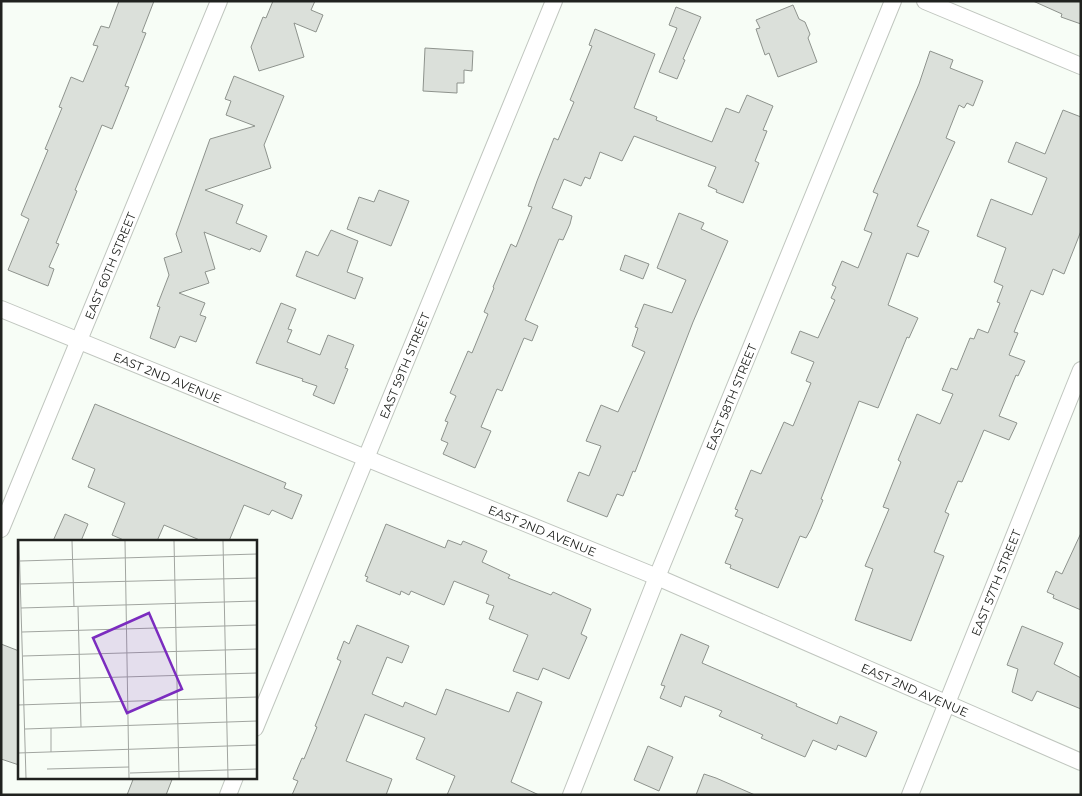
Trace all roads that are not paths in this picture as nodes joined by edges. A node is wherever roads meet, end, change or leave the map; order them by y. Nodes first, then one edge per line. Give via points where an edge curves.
1 (218, 1) edge
2 (554, 1) edge
3 (893, 1) edge
4 (925, 1) edge
5 (1081, 66) edge
6 (1, 308) edge
7 (77, 340) junction
8 (1081, 370) edge
9 (365, 457) junction
10 (1, 529) edge
11 (657, 577) junction
12 (947, 702) junction
13 (256, 726) edge
14 (1081, 762) edge
15 (235, 778) edge
16 (228, 795) edge
17 (571, 795) edge
18 (910, 795) edge

1 - 7 street, EAST 60TH STREET
2 - 9 street, EAST 59TH STREET
3 - 11 street, EAST 58TH STREET
4 - 5 street
6 - 7 street, EAST 2ND AVENUE
7 - 9 street, EAST 2ND AVENUE
7 - 10 street, EAST 60TH STREET
8 - 12 street, EAST 57TH STREET
9 - 11 street, EAST 2ND AVENUE
9 - 13 street, EAST 59TH STREET
11 - 12 street, EAST 2ND AVENUE
11 - 17 street, EAST 58TH STREET
12 - 14 street, EAST 2ND AVENUE
12 - 18 street, EAST 57TH STREET
15 - 16 street

